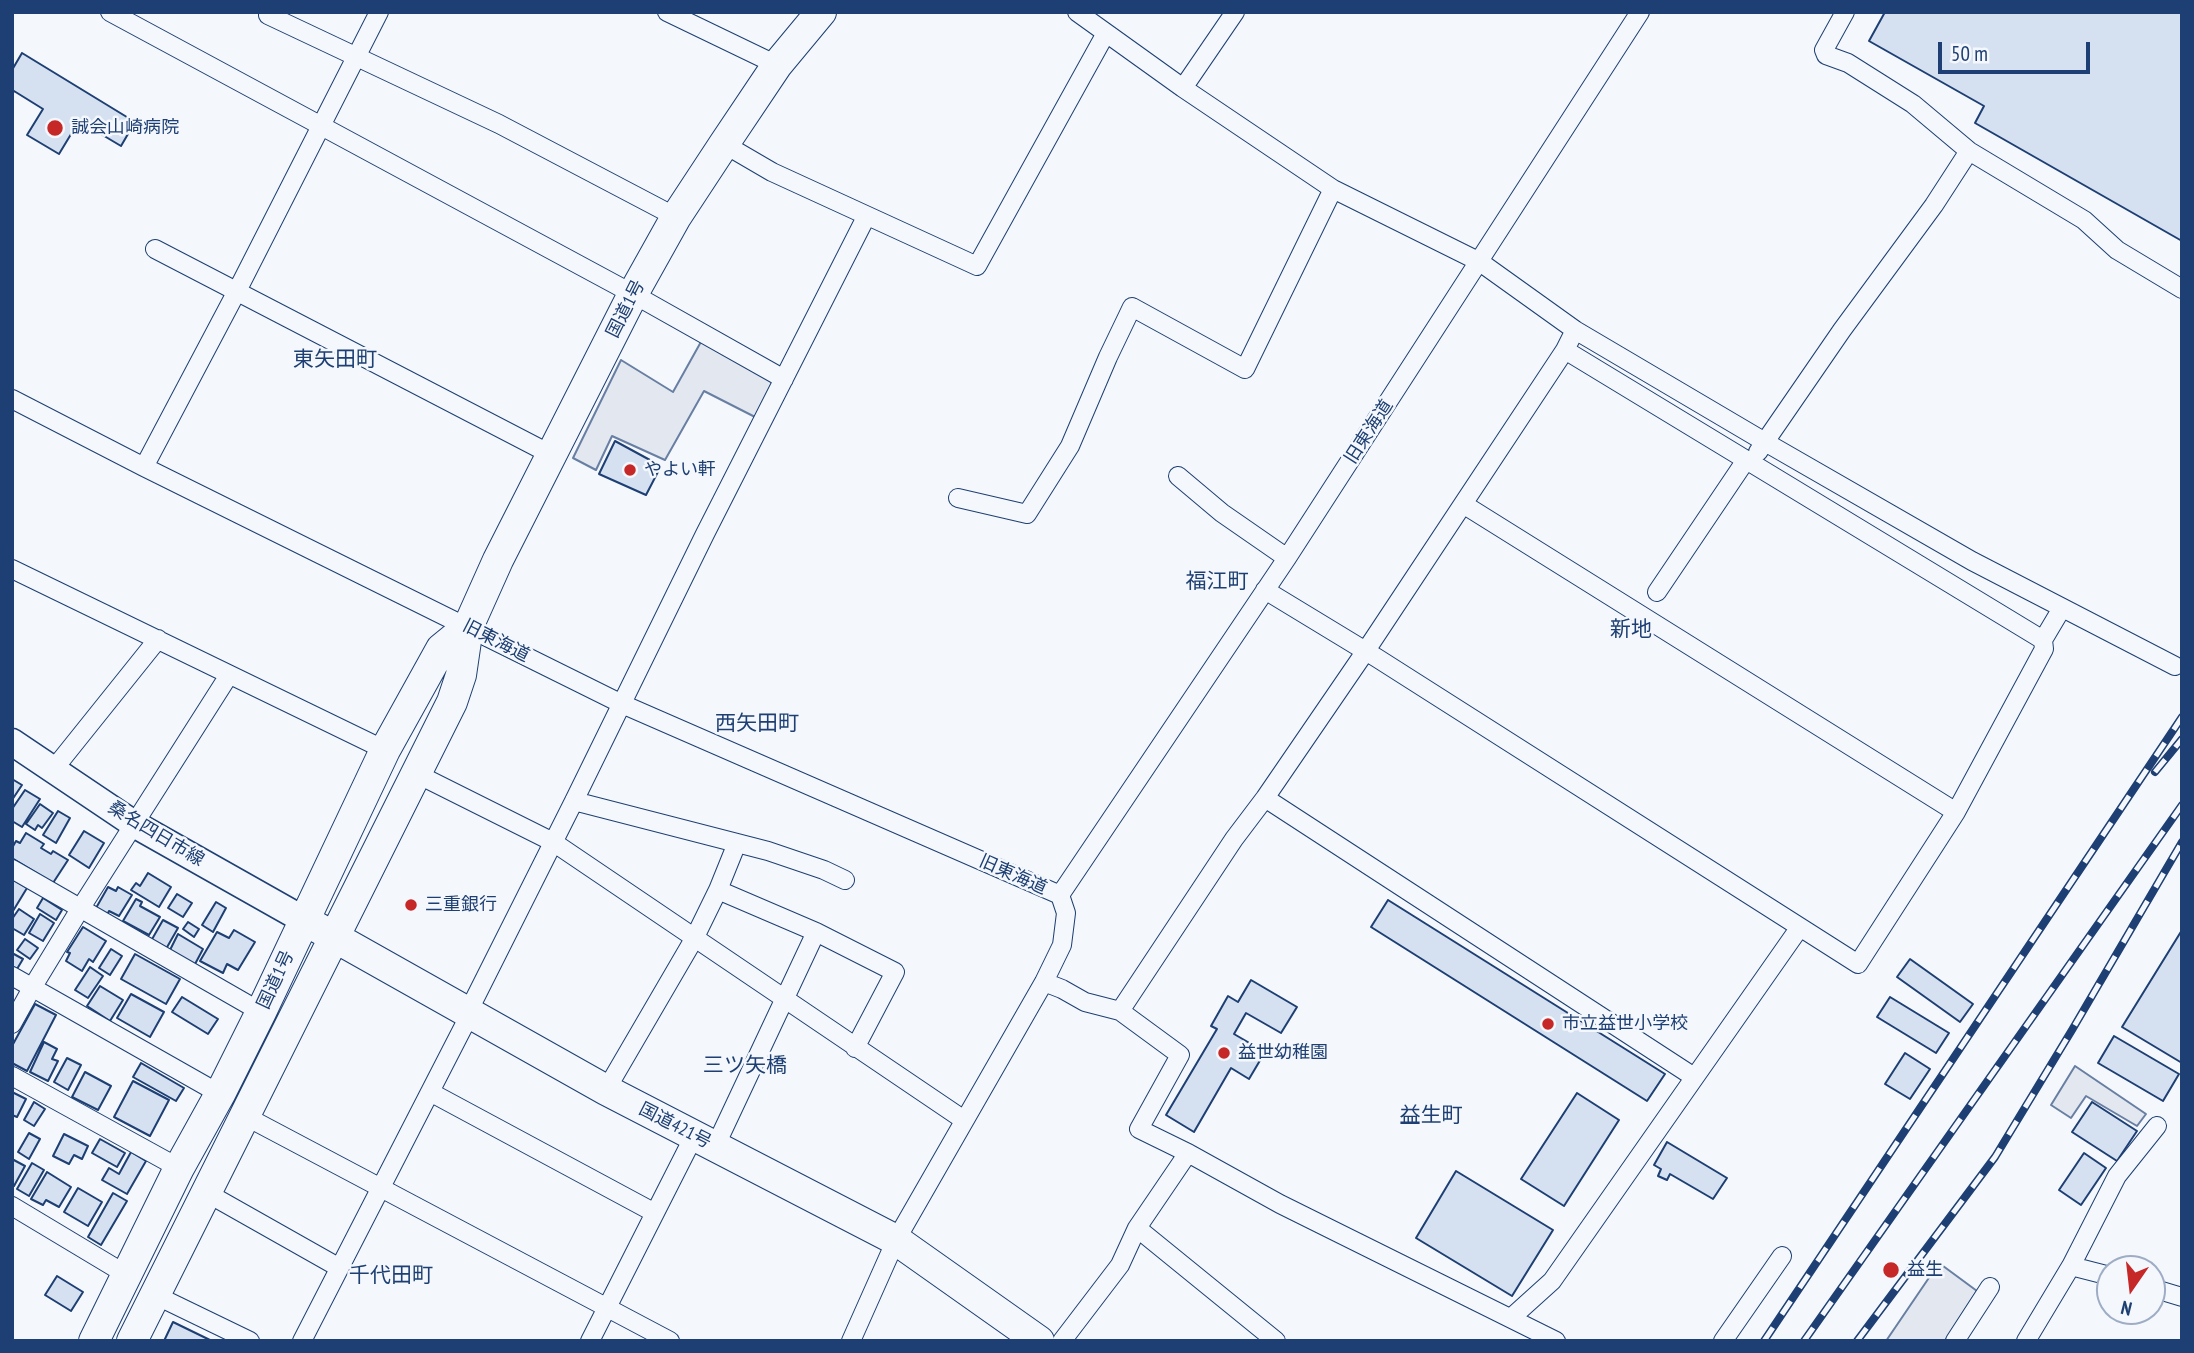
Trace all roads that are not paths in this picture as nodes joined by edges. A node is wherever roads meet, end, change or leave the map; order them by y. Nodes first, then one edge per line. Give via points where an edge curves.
1 (110, 12) edge
2 (379, 12) edge
3 (667, 12) edge
4 (821, 12) edge
5 (1077, 12) edge
6 (1235, 12) edge
7 (1640, 12) edge
8 (1845, 12) edge
9 (268, 15) dead end
10 (1106, 33) junction
11 (356, 56) junction
12 (777, 65) junction
13 (1183, 88) junction
14 (320, 126) junction
15 (724, 144) junction
16 (1969, 150) junction
17 (1333, 188) junction
18 (676, 217) junction
19 (866, 217) junction
20 (155, 250) dead end
21 (1479, 261) junction
22 (2182, 289) edge
23 (237, 291) junction
24 (633, 295) junction
25 (1575, 330) junction
26 (1565, 350) junction
27 (784, 379) junction
28 (14, 404) edge
29 (1765, 442) junction
30 (552, 455) junction
31 (1749, 461) junction
32 (144, 467) junction
33 (1178, 475) dead end
34 (958, 498) dead end
35 (1462, 504) junction
36 (1287, 558) junction
37 (12, 569) edge
38 (1265, 590) junction
39 (1657, 592) dead end
40 (2062, 608) junction
41 (468, 627) junction
42 (158, 639) junction
43 (2043, 640) junction
44 (1365, 652) junction
45 (2175, 666) dead end
46 (229, 675) junction
47 (622, 704) junction
48 (12, 742) edge
49 (385, 750) junction
50 (53, 770) junction
51 (415, 773) junction
52 (1265, 798) junction
53 (574, 801) junction
54 (1956, 812) junction
55 (134, 824) junction
56 (553, 842) junction
57 (737, 843) junction
58 (12, 869) edge
59 (845, 880) dead end
60 (718, 890) junction
61 (1060, 895) junction
62 (80, 908) junction
63 (304, 920) junction
64 (1800, 927) junction
65 (816, 932) junction
66 (334, 936) junction
67 (694, 939) junction
68 (12, 976) edge
69 (1044, 982) junction
70 (32, 988) junction
71 (784, 1000) junction
72 (1120, 1011) junction
73 (261, 1012) junction
74 (469, 1013) junction
75 (12, 1024) edge
76 (855, 1048) junction
77 (12, 1076) edge
78 (1694, 1077) junction
79 (606, 1090) junction
80 (430, 1092) junction
81 (220, 1094) junction
82 (245, 1116) junction
83 (964, 1121) junction
84 (2157, 1126) dead end
85 (704, 1142) junction
86 (1188, 1153) junction
87 (179, 1168) junction
88 (381, 1187) junction
89 (207, 1193) junction
90 (12, 1206) edge
91 (655, 1213) junction
92 (1137, 1228) junction
93 (896, 1240) junction
94 (1782, 1256) dead end
95 (2071, 1266) junction
96 (338, 1267) junction
97 (2096, 1272) edge
98 (127, 1275) junction
99 (1990, 1287) dead end
100 (155, 1296) junction
101 (607, 1308) junction
102 (1511, 1318) junction
103 (1527, 1335) edge
104 (94, 1341) edge
105 (132, 1341) edge
106 (250, 1341) edge
107 (302, 1341) edge
108 (590, 1341) edge
109 (670, 1341) edge
110 (851, 1341) edge
111 (1039, 1341) edge
112 (1062, 1341) edge
113 (1276, 1341) edge
114 (1556, 1341) edge
115 (1723, 1341) edge
116 (1955, 1341) edge
117 (2026, 1341) edge

1 - 14 street
2 - 11 street
3 - 12 street
4 - 12 highway, 国道1号
5 - 10 street
6 - 13 street
7 - 21 street, 旧東海道
8 - 16 street via 1824,50 1826,55 1913,104
9 - 11 street
10 - 13 street
10 - 19 street via 976,266
11 - 14 street
11 - 18 street via 499,124
12 - 15 highway, 国道1号
13 - 17 street
14 - 23 street
14 - 24 street
15 - 18 highway, 国道1号
15 - 19 street
16 - 22 street via 2084,220 2117,250
16 - 29 street
17 - 21 street
17 - 34 street via 1245,369 1132,306 1070,446 1027,514
18 - 24 highway, 国道1号
19 - 27 street
20 - 23 street
21 - 25 street
21 - 36 street, 旧東海道
23 - 30 street
23 - 32 street
24 - 27 street
24 - 30 highway, 国道1号
25 - 26 street
25 - 29 street
26 - 31 street
26 - 35 street
27 - 47 street
28 - 32 street, 旧東海道
29 - 31 street
29 - 40 street
30 - 41 highway, 国道1号
31 - 39 street
31 - 43 street
32 - 41 street, 旧東海道
33 - 36 street via 1222,513
35 - 44 street
35 - 54 street
36 - 38 street, 旧東海道
37 - 42 street
38 - 44 street
38 - 61 street, 旧東海道
40 - 43 street
40 - 45 street
41 - 47 street, 旧東海道
41 - 49 highway, 国道1号 via 442,649
41 - 51 highway, 国道1号 via 452,702
42 - 46 street
42 - 50 street
43 - 54 street via 2044,649
44 - 52 street
44 - 64 street
46 - 49 street
46 - 55 street
47 - 53 street
47 - 61 street, 旧東海道
48 - 50 main road, 桑名四日市線
49 - 63 highway, 国道1号
50 - 55 main road, 桑名四日市線
51 - 56 street
51 - 66 highway, 国道1号
52 - 72 street
52 - 78 street
53 - 56 street
53 - 57 street
54 - 64 street via 1858,964
55 - 62 street
55 - 63 main road, 桑名四日市線
56 - 67 street
56 - 74 street
57 - 59 street
57 - 60 street
58 - 62 street
60 - 65 street
60 - 67 street
61 - 69 street via 1066,913 1062,945
62 - 70 street
62 - 73 street
63 - 66 highway, 国道421号
63 - 73 highway, 国道1号
64 - 78 street
65 - 71 street
65 - 76 street via 895,972
66 - 74 highway, 国道421号
66 - 82 highway, 国道1号
67 - 71 street
67 - 79 street
68 - 70 street
69 - 72 street via 1085,1002
69 - 83 street
70 - 75 street
70 - 81 street
71 - 76 street
71 - 85 street
72 - 86 street via 1180,1055 1139,1129
73 - 81 highway, 国道1号
74 - 79 highway, 国道421号
74 - 80 street
76 - 83 street
77 - 87 street
78 - 102 street via 1552,1281
79 - 85 highway, 国道421号
80 - 88 street
80 - 91 street
81 - 87 highway, 国道1号
82 - 88 street
82 - 89 highway, 国道1号
83 - 93 street
84 - 95 street via 2116,1176
85 - 91 street
85 - 93 highway, 国道421号
86 - 92 street
86 - 102 street via 1279,1204
87 - 98 highway, 国道1号
88 - 96 street
88 - 101 street
89 - 96 street
89 - 100 highway, 国道1号
90 - 98 street
91 - 101 street
92 - 112 street via 1120,1265
92 - 113 street
93 - 110 street
93 - 111 highway, 国道421号
94 - 115 street
95 - 97 street
95 - 117 street
96 - 107 street
98 - 104 highway, 国道1号
99 - 116 street
100 - 105 highway, 国道1号
100 - 106 street
101 - 108 street
101 - 109 street
102 - 103 street
103 - 114 street

